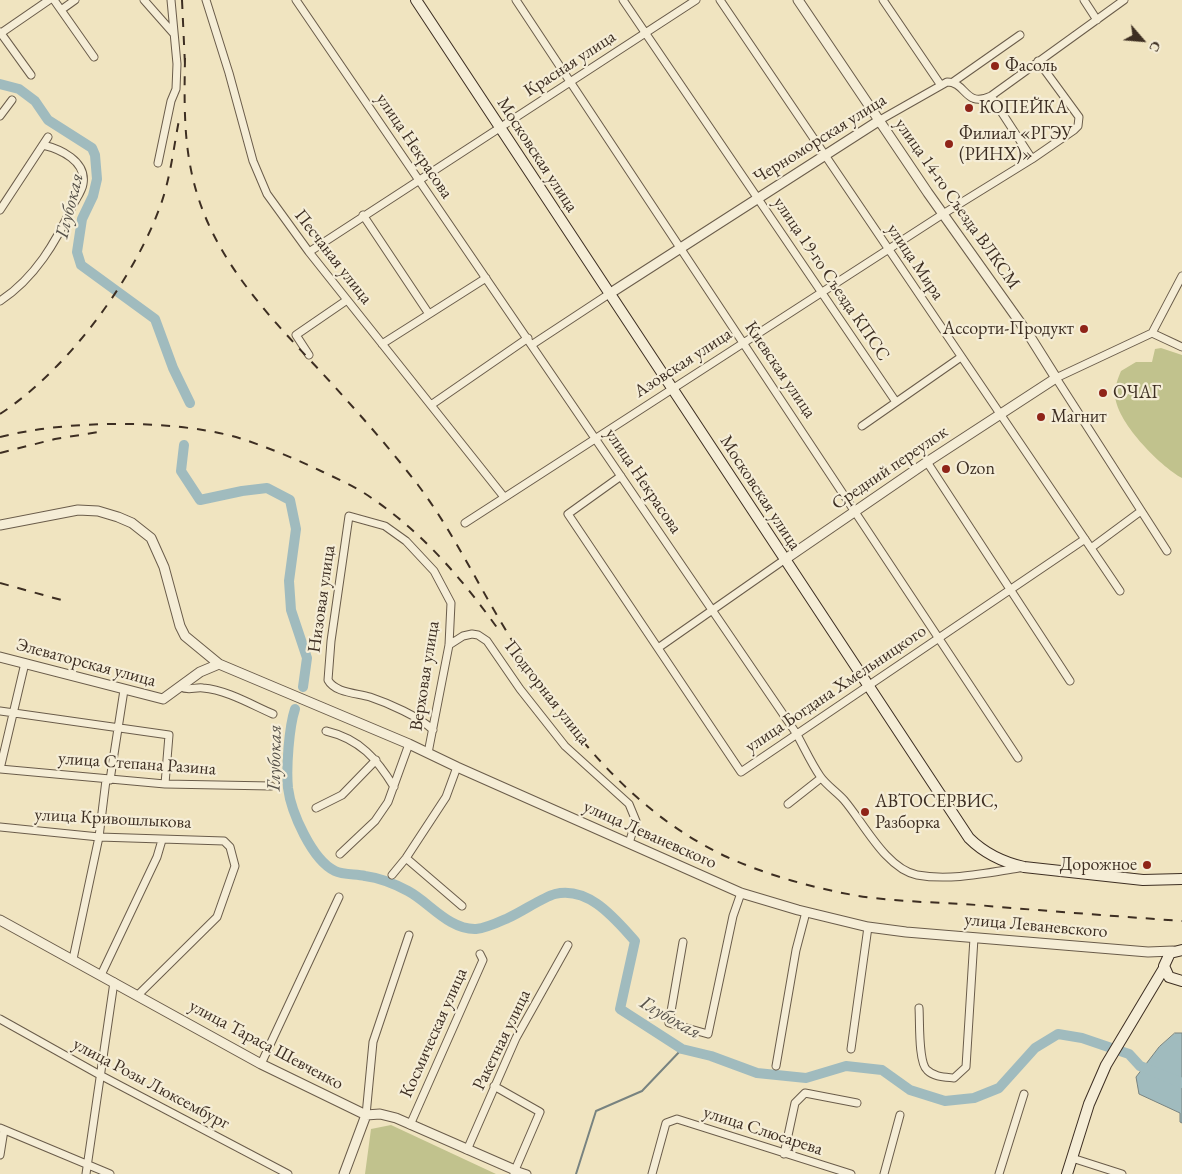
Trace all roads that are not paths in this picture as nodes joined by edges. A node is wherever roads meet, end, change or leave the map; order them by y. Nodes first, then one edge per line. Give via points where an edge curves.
1 (50, 0) edge
2 (54, 0) edge
3 (75, 0) edge
4 (144, 0) edge
5 (171, 0) edge
6 (206, 0) edge
7 (296, 0) edge
8 (416, 0) edge
9 (516, 0) edge
10 (623, 0) edge
11 (696, 0) edge
12 (720, 0) edge
13 (798, 0) edge
14 (884, 0) edge
15 (1084, 0) edge
16 (1124, 0) edge
17 (61, 10) junction
18 (1097, 20) junction
19 (0, 33) edge
20 (646, 33) junction
21 (174, 34) junction
22 (1020, 35) dead end
23 (94, 57) dead end
24 (1038, 62) junction
25 (31, 75) dead end
26 (570, 82) junction
27 (953, 82) junction
28 (940, 84) junction
29 (991, 96) junction
30 (12, 100) dead end
31 (0, 116) edge
32 (880, 120) junction
33 (500, 127) junction
34 (48, 137) dead end
35 (43, 145) junction
36 (825, 155) junction
37 (1032, 159) junction
38 (158, 163) dead end
39 (419, 179) junction
40 (758, 197) junction
41 (0, 210) edge
42 (943, 214) junction
43 (364, 215) junction
44 (680, 247) junction
45 (888, 249) junction
46 (309, 252) junction
47 (1182, 276) edge
48 (486, 278) junction
49 (821, 292) junction
50 (608, 294) junction
51 (347, 300) junction
52 (0, 301) edge
53 (429, 314) junction
54 (1152, 333) junction
55 (530, 341) junction
56 (743, 342) junction
57 (382, 344) junction
58 (1182, 347) edge
59 (309, 355) dead end
60 (961, 357) junction
61 (1056, 378) junction
62 (672, 388) junction
63 (896, 402) junction
64 (431, 405) junction
65 (1000, 414) junction
66 (862, 426) dead end
67 (596, 438) junction
68 (927, 462) junction
69 (621, 476) junction
70 (504, 497) junction
71 (1141, 511) junction
72 (856, 512) junction
73 (349, 516) joint
74 (465, 522) dead end
75 (0, 525) edge
76 (1085, 539) junction
77 (1091, 548) junction
78 (1167, 551) dead end
79 (784, 560) junction
80 (1011, 590) junction
81 (1120, 591) dead end
82 (712, 611) junction
83 (939, 638) junction
84 (449, 645) junction
85 (658, 648) junction
86 (0, 658) edge
87 (25, 663) junction
88 (219, 664) junction
89 (1070, 681) dead end
90 (870, 685) junction
91 (181, 687) junction
92 (124, 690) junction
93 (0, 711) edge
94 (12, 713) junction
95 (274, 714) dead end
96 (117, 728) junction
97 (433, 730) junction
98 (326, 731) dead end
99 (796, 733) junction
100 (409, 744) junction
101 (428, 753) junction
102 (1018, 758) dead end
103 (376, 760) junction
104 (456, 767) junction
105 (0, 769) edge
106 (821, 778) junction
107 (108, 780) junction
108 (165, 784) junction
109 (271, 786) dead end
110 (394, 787) junction
111 (788, 804) dead end
112 (316, 808) dead end
113 (0, 827) edge
114 (99, 837) junction
115 (162, 840) junction
116 (629, 844) junction
117 (340, 854) dead end
118 (406, 858) junction
119 (1024, 867) junction
120 (392, 875) dead end
121 (1182, 879) edge
122 (741, 892) junction
123 (339, 898) dead end
124 (462, 906) dead end
125 (806, 912) junction
126 (0, 920) edge
127 (868, 927) junction
128 (409, 935) dead end
129 (974, 938) junction
130 (683, 942) dead end
131 (568, 945) dead end
132 (1178, 951) edge
133 (1148, 952) junction
134 (480, 954) dead end
135 (73, 959) junction
136 (1164, 966) junction
137 (101, 975) junction
138 (1177, 981) edge
139 (114, 982) junction
140 (1153, 988) junction
141 (138, 995) junction
142 (919, 1008) dead end
143 (0, 1019) edge
144 (851, 1049) dead end
145 (261, 1064) junction
146 (776, 1066) dead end
147 (100, 1075) junction
148 (494, 1086) junction
149 (1024, 1094) dead end
150 (857, 1103) dead end
151 (366, 1115) junction
152 (900, 1115) dead end
153 (410, 1125) junction
154 (2, 1129) edge
155 (467, 1150) junction
156 (784, 1154) junction
157 (0, 1155) edge
158 (1072, 1158) junction
159 (87, 1165) junction
160 (515, 1172) edge
161 (86, 1174) edge
162 (110, 1174) edge
163 (288, 1174) edge
164 (344, 1174) edge
165 (527, 1174) edge
166 (652, 1174) edge
167 (851, 1174) edge
168 (884, 1174) edge
169 (999, 1174) edge
170 (1067, 1174) edge
171 (1122, 1174) edge

1 - 19 street
2 - 17 street
3 - 17 street
4 - 21 street
5 - 21 street
6 - 46 street, Песчаная улица via 252,161 267,194
7 - 39 street, улица Некрасова
8 - 33 main road, Московская улица
9 - 26 street, Киевская улица
10 - 20 street, улица 19-го Съезда КПСС
11 - 20 street, Красная улица
12 - 36 street, улица Мира
13 - 32 street, улица 14-го Съезда ВЛКСМ
14 - 28 street
15 - 18 street
16 - 18 street
17 - 23 street
18 - 24 street
19 - 25 street
20 - 26 street, Красная улица
20 - 40 street, улица 19-го Съезда КПСС
21 - 38 street via 176,89
22 - 27 street
24 - 29 street
24 - 37 street, Азовская улица via 1079,117 1079,122 1074,130
26 - 33 street, Красная улица
26 - 44 street, Киевская улица
27 - 28 street, Черноморская улица
27 - 29 street via 973,99
28 - 32 street, Черноморская улица
29 - 37 street
30 - 31 street
32 - 36 street, Черноморская улица
32 - 42 street, улица 14-го Съезда ВЛКСМ
33 - 39 street, Красная улица
33 - 50 main road, Московская улица
34 - 35 street
35 - 41 street
35 - 52 street via 60,149 72,158 84,184 58,238 44,258 19,288
36 - 40 street, Черноморская улица
36 - 45 street, улица Мира
37 - 42 street, Азовская улица
39 - 43 street, Красная улица
39 - 48 street, улица Некрасова
40 - 44 street, Черноморская улица
40 - 49 street, улица 19-го Съезда КПСС
42 - 45 street, Азовская улица
42 - 61 street, улица 14-го Съезда ВЛКСМ
43 - 46 street, Красная улица
43 - 53 street
44 - 50 street, Черноморская улица
44 - 56 street, Киевская улица
45 - 49 street, Азовская улица
45 - 60 street, улица Мира
46 - 51 street, Песчаная улица
47 - 54 street
48 - 53 street
48 - 55 street, улица Некрасова
49 - 56 street, Азовская улица
49 - 63 street, улица 19-го Съезда КПСС
50 - 55 street, Черноморская улица
50 - 62 main road, Московская улица
51 - 57 street, Песчаная улица
51 - 59 street via 296,335
53 - 57 street
54 - 58 street
54 - 61 street, Средний переулок
55 - 64 street, Черноморская улица
55 - 67 street, улица Некрасова
56 - 62 street, Азовская улица
56 - 72 street, Киевская улица
57 - 64 street, Песчаная улица
60 - 63 street
60 - 65 street, улица Мира
61 - 65 street, Средний переулок
61 - 71 street
62 - 67 street, Азовская улица
62 - 79 main road, Московская улица
63 - 66 street
64 - 70 street, Песчаная улица
65 - 68 street, Средний переулок
65 - 76 street, улица Мира
67 - 69 street, улица Некрасова
67 - 70 street, Азовская улица
68 - 72 street, Средний переулок
68 - 80 street
69 - 82 street, улица Некрасова
69 - 85 street, улица Богдана Хмельницкого via 568,514
70 - 74 street, Азовская улица
71 - 77 street
71 - 78 street
72 - 79 street, Средний переулок
72 - 83 street, Киевская улица
73 - 84 street, Верховая улица via 385,526 434,571 451,603
73 - 97 street, Низовая улица via 326,675 330,684 372,698 427,724
75 - 88 street, улица Леваневского via 84,510 105,512 132,523 155,545 180,626 192,643
76 - 77 street, улица Мира
76 - 80 street, улица Богдана Хмельницкого
77 - 81 street, улица Мира
79 - 82 street, Средний переулок
79 - 90 main road, Московская улица
80 - 83 street, улица Богдана Хмельницкого
80 - 89 street
82 - 85 street, Средний переулок
82 - 99 street, улица Некрасова
83 - 90 street, улица Богдана Хмельницкого
83 - 102 street, Киевская улица
84 - 97 street, Верховая улица
84 - 116 street, Подгорная улица via 472,634 487,641 565,746 629,804 636,821
85 - 99 street, улица Богдана Хмельницкого via 741,772
86 - 87 street, Элеваторская улица
87 - 92 street, Элеваторская улица
87 - 94 street
88 - 91 street via 200,672
88 - 100 street, улица Леваневского
90 - 99 street, улица Богдана Хмельницкого
90 - 119 main road, Московская улица via 969,838 982,851 1006,863
91 - 92 street, Элеваторская улица via 162,699
91 - 95 street, Элеваторская улица via 215,690
92 - 96 street
93 - 94 street
94 - 96 street
94 - 105 street
96 - 107 street
96 - 108 street via 168,735
97 - 101 street, Верховая улица
98 - 103 street via 354,741
99 - 106 street, улица Некрасова
100 - 101 street, улица Леваневского
100 - 110 street
101 - 104 street, улица Леваневского
103 - 110 street
103 - 112 street via 342,795
104 - 116 street, улица Леваневского
104 - 118 street via 446,797
105 - 107 street, улица Степана Разина
106 - 111 street
106 - 119 street, улица Некрасова via 860,818 880,848 900,868 916,875 962,876
107 - 108 street, улица Степана Разина
107 - 114 street
108 - 109 street, улица Степана Разина
110 - 117 street via 375,822
113 - 114 street, улица Кривошлыкова
114 - 115 street, улица Кривошлыкова
114 - 135 street
115 - 137 street
115 - 141 street, улица Кривошлыкова via 224,841 230,847 235,866 217,917
116 - 122 street, улица Леваневского
118 - 120 street
118 - 124 street
119 - 121 main road, Московская улица via 1159,880
122 - 125 street, улица Леваневского
122 - 130 street via 708,1034 669,1023
123 - 145 street
125 - 127 street, улица Леваневского
125 - 146 street via 796,950
126 - 135 street, улица Тараса Шевченко
127 - 129 street, улица Леваневского
127 - 144 street
128 - 151 street via 374,1042
129 - 133 street, улица Леваневского
129 - 142 street via 966,1067 954,1078 927,1070 923,1062
131 - 148 street, Ракетная улица via 516,1038
132 - 133 street, улица Леваневского
132 - 136 main road via 1167,956
133 - 136 street, улица Леваневского
134 - 153 street, Космическая улица via 483,960
135 - 137 street, улица Тараса Шевченко
136 - 138 main road via 1166,974
136 - 140 main road
137 - 139 street, улица Тараса Шевченко
138 - 140 main road via 1164,981
139 - 141 street, улица Тараса Шевченко
139 - 147 street
140 - 158 main road via 1106,1065 1088,1104
141 - 145 street, улица Тараса Шевченко
143 - 147 street, улица Розы Люксембург
145 - 151 street, улица Тараса Шевченко
147 - 159 street
147 - 163 street, улица Розы Люксембург
148 - 155 street, Ракетная улица
148 - 160 street via 540,1112
149 - 169 street
150 - 156 street via 806,1093 795,1103
151 - 153 street, улица Тараса Шевченко via 388,1115
151 - 164 street
152 - 168 street
153 - 155 street, улица Тараса Шевченко
154 - 157 street
154 - 159 street
155 - 160 street, улица Тараса Шевченко
156 - 166 street, улица Слюсарева via 678,1119 666,1123
156 - 167 street, улица Слюсарева
158 - 170 main road
158 - 171 street
159 - 161 street
159 - 162 street
160 - 165 street, улица Тараса Шевченко

